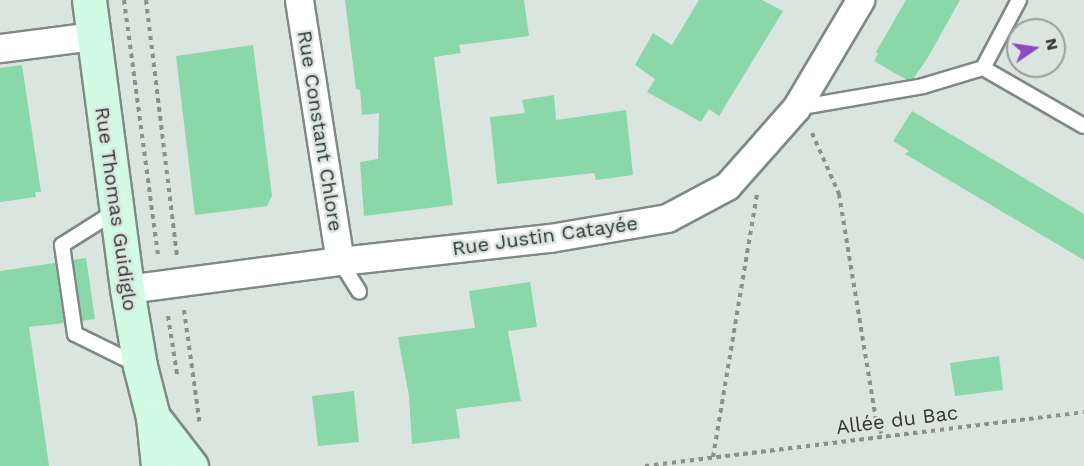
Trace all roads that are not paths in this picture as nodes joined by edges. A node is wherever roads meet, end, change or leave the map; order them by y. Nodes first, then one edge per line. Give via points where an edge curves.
1 (89, 0) edge
2 (299, 0) edge
3 (860, 0) edge
4 (1019, 0) edge
5 (92, 36) junction
6 (0, 48) edge
7 (982, 68) junction
8 (796, 108) junction
9 (1084, 126) edge
10 (116, 211) junction
11 (340, 261) junction
12 (127, 289) junction
13 (359, 291) dead end
14 (140, 366) junction
15 (153, 417) junction
16 (158, 466) edge
17 (191, 466) edge

1 - 5 main road, Rue Thomas Guidiglo
2 - 11 street, Rue Constant Chlore
3 - 8 street, Rue Justin Catayée
4 - 7 lane
5 - 6 street
5 - 10 main road, Rue Thomas Guidiglo
7 - 8 lane via 923,86
7 - 9 lane
8 - 11 street, Rue Justin Catayée via 727,186 667,218 550,238
10 - 12 main road, Rue Thomas Guidiglo
10 - 14 lane via 62,245 75,334
11 - 12 street, Rue Justin Catayée
11 - 13 lane
12 - 14 main road, Rue Thomas Guidiglo
14 - 15 main road, Rue Thomas Guidiglo
15 - 16 main road, Rue Thomas Guidiglo
15 - 17 main road, Rue Thomas Guidiglo

